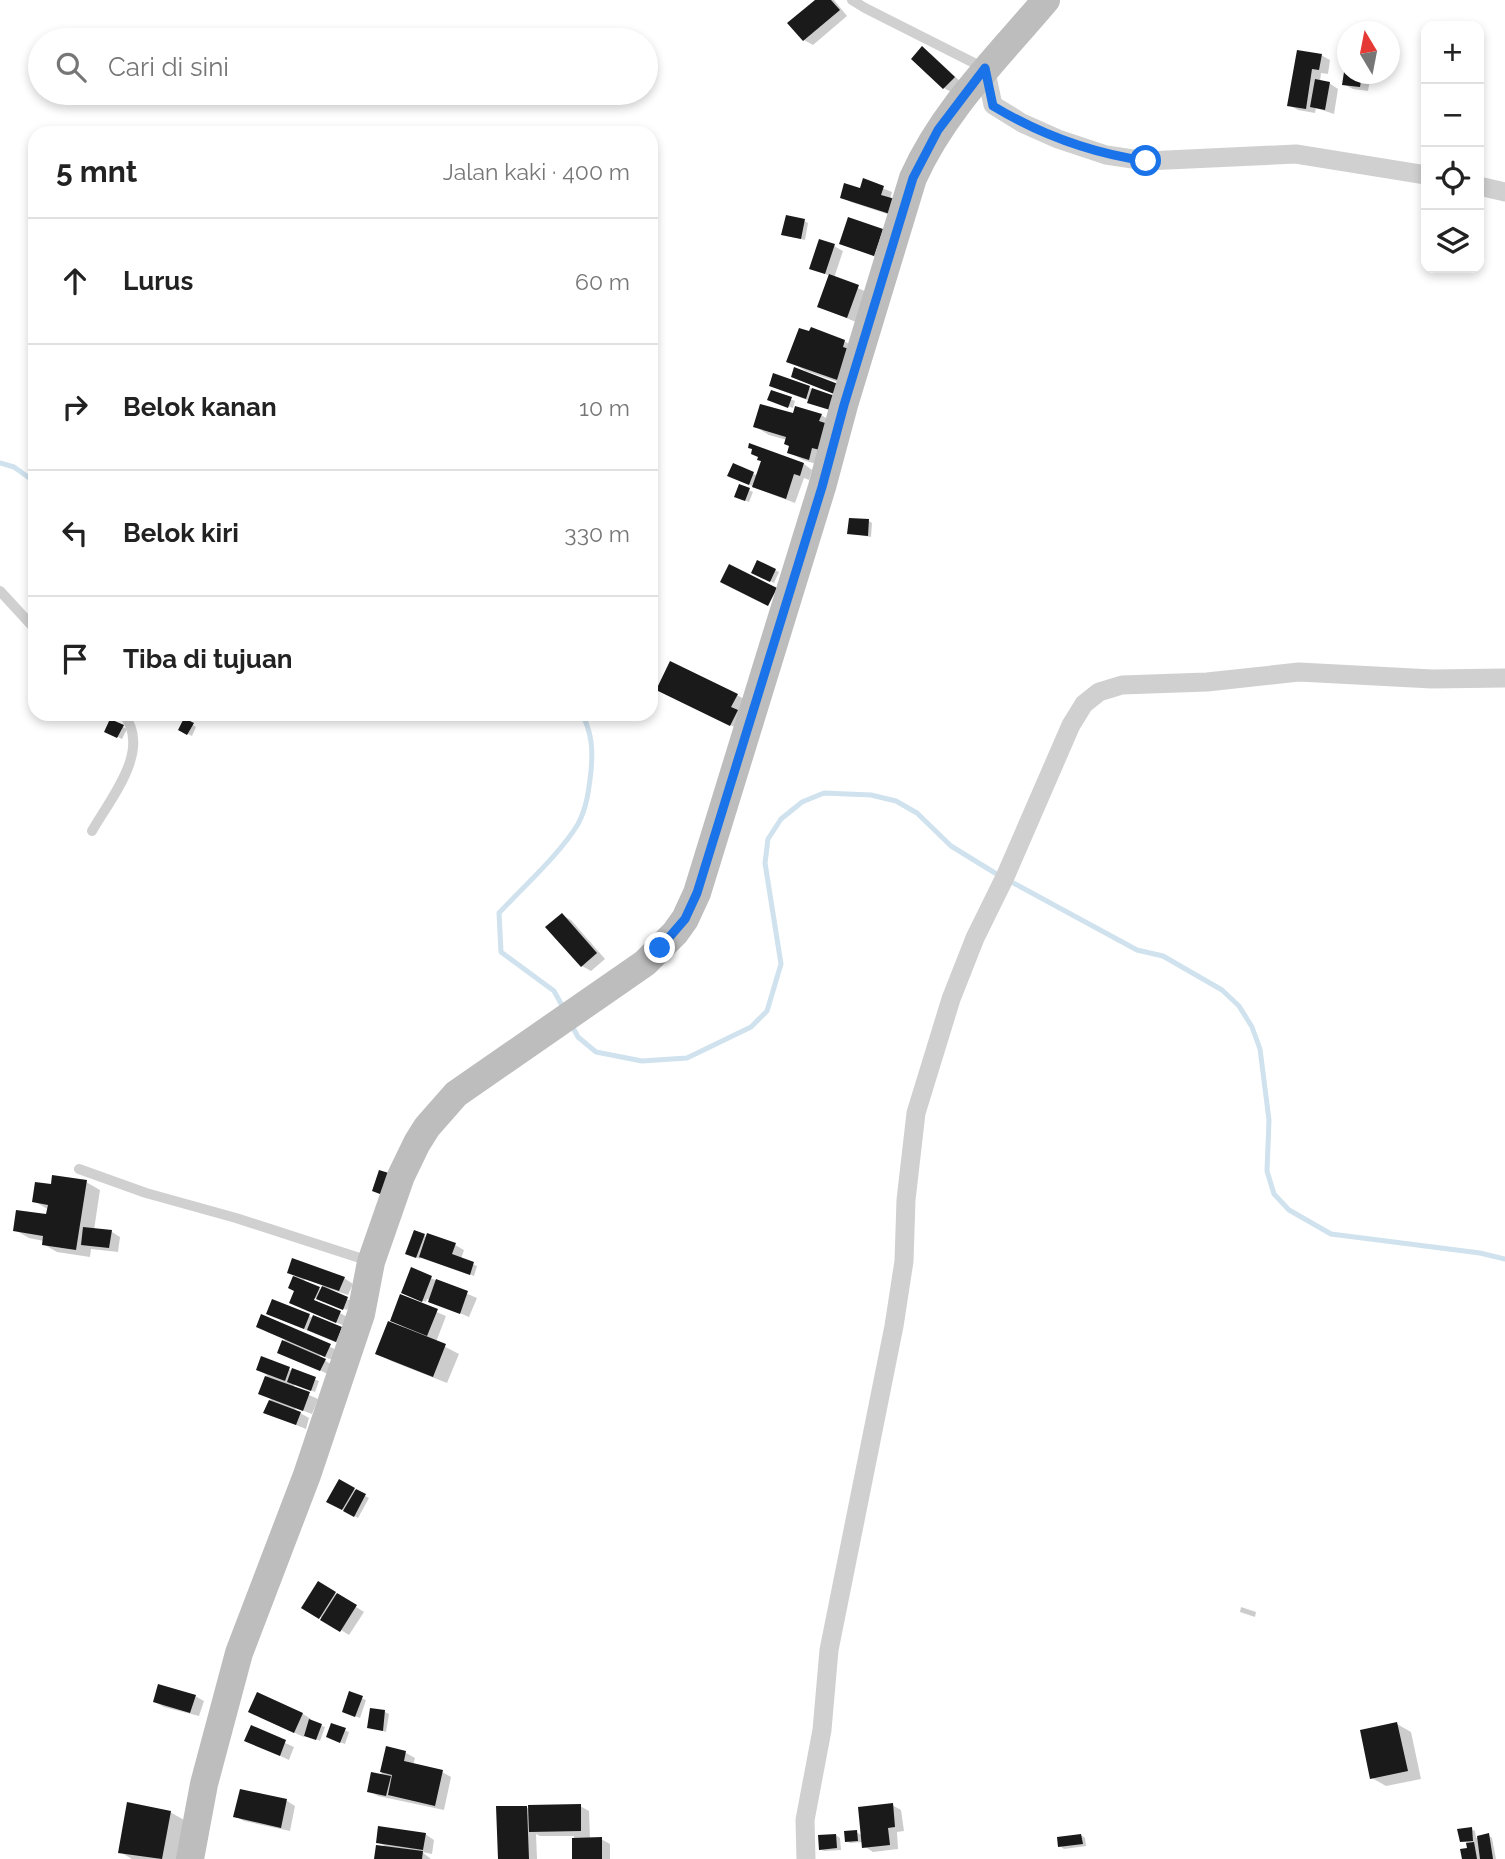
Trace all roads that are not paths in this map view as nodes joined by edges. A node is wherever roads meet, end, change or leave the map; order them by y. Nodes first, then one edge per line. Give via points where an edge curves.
1 (852, 0) edge
2 (1046, 0) edge
3 (985, 68) junction
4 (1421, 174) edge
5 (1484, 187) edge
6 (1505, 192) edge
7 (0, 591) edge
8 (28, 621) edge
9 (1505, 678) edge
10 (128, 721) edge
11 (92, 831) dead end
12 (79, 1169) dead end
13 (371, 1262) junction
14 (190, 1859) edge
15 (806, 1859) edge

1 - 3 lane
2 - 3 street
3 - 4 street via 993,106 1058,139 1107,155 1146,161 1296,154
3 - 13 street via 938,130 913,178 737,764 685,919 645,962 450,1101 409,1158
5 - 6 street
7 - 8 lane
9 - 15 street via 1299,672 1122,685 1100,692 1084,704 1071,725 975,938 916,1112 904,1261 830,1650 806,1820
10 - 11 lane via 134,739 130,764
12 - 13 lane
13 - 14 street via 361,1314 307,1475 231,1679

